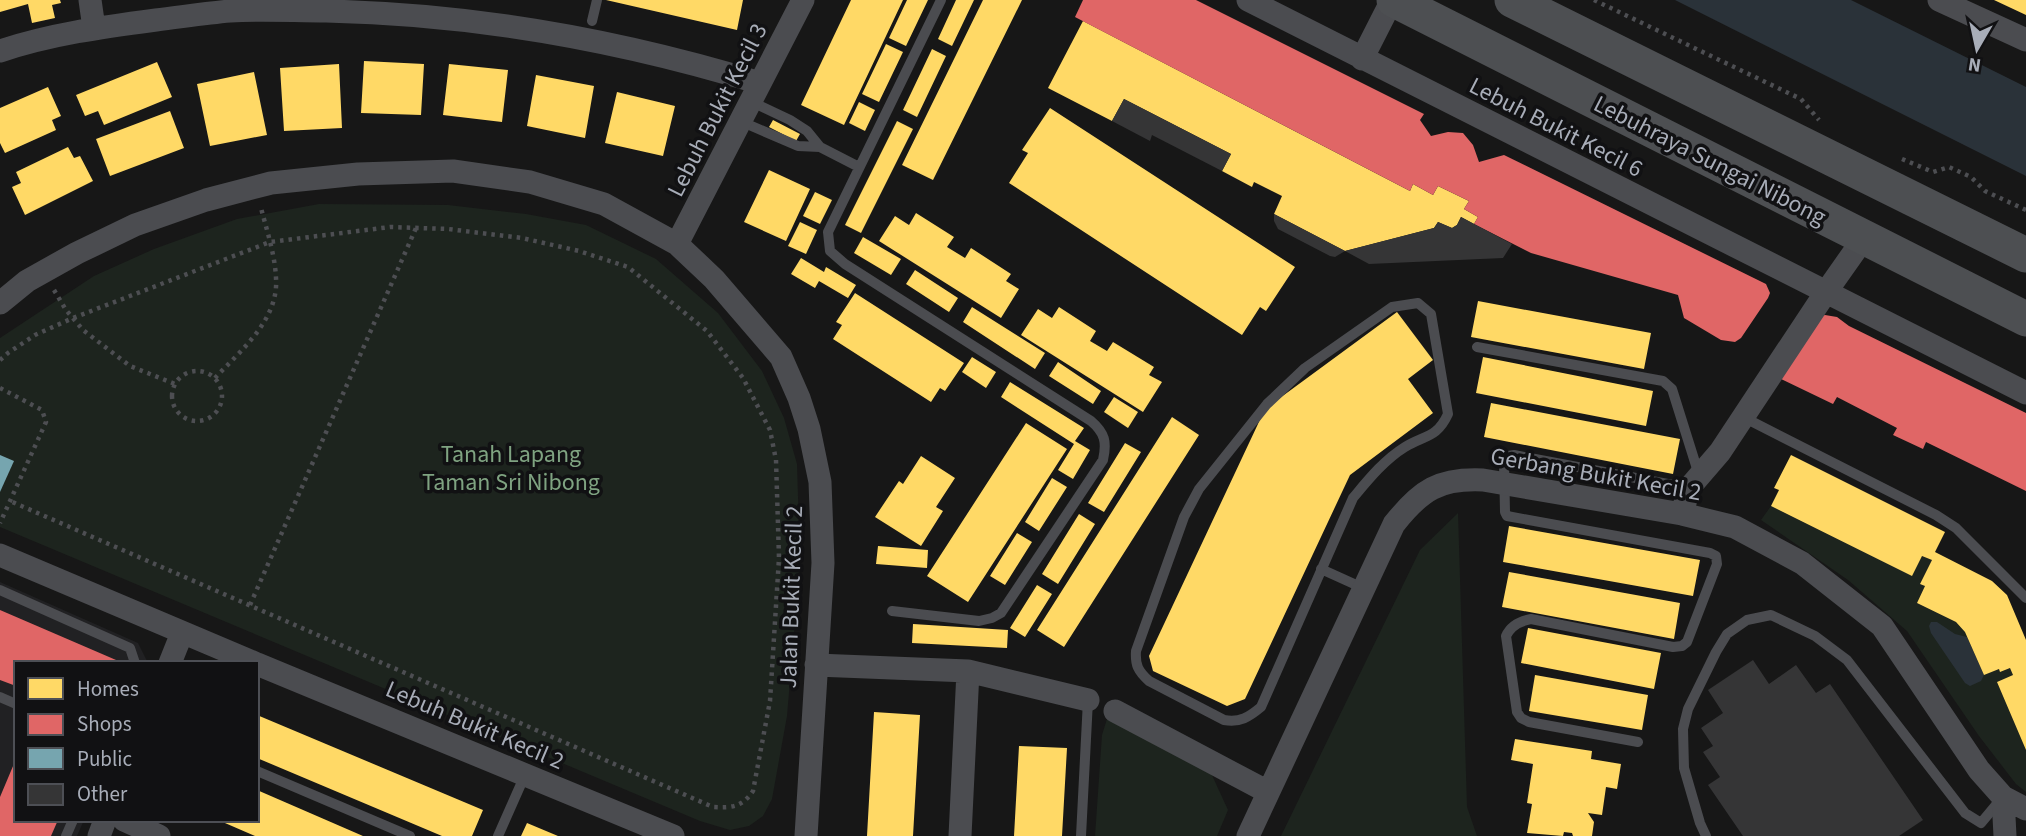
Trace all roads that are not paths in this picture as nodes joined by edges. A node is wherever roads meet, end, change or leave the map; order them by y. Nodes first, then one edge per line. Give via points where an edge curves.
1 (90, 0) edge
2 (597, 0) edge
3 (803, 0) edge
4 (941, 0) edge
5 (1248, 0) edge
6 (1393, 0) edge
7 (1512, 0) edge
8 (1939, 0) edge
9 (592, 21) dead end
10 (94, 28) junction
11 (2026, 40) edge
12 (0, 51) edge
13 (1362, 59) junction
14 (750, 102) junction
15 (820, 146) junction
16 (859, 167) junction
17 (1864, 238) junction
18 (677, 244) junction
19 (2026, 255) edge
20 (1833, 296) junction
21 (0, 303) edge
22 (2026, 319) edge
23 (1477, 347) dead end
24 (2026, 393) edge
25 (1743, 416) junction
26 (1694, 482) junction
27 (1504, 484) junction
28 (1682, 514) junction
29 (0, 555) edge
30 (1321, 569) junction
31 (1363, 588) junction
32 (0, 590) edge
33 (2026, 598) edge
34 (892, 611) dead end
35 (182, 633) junction
36 (134, 661) edge
37 (171, 661) edge
38 (251, 661) edge
39 (259, 664) edge
40 (816, 665) junction
41 (968, 671) junction
42 (1088, 700) joint
43 (1115, 710) dead end
44 (1639, 742) dead end
45 (259, 772) edge
46 (526, 774) junction
47 (1268, 792) junction
48 (2003, 797) junction
49 (2026, 808) edge
50 (128, 822) edge
51 (159, 836) edge
52 (410, 836) edge
53 (498, 836) edge
54 (673, 836) edge
55 (806, 836) edge
56 (960, 836) edge
57 (1081, 836) edge
58 (1248, 836) edge
59 (1706, 836) edge
60 (2005, 836) edge

1 - 10 street
2 - 9 lane
3 - 14 street, Lebuh Bukit Kecil 3
4 - 16 lane
5 - 13 street, Lebuh Bukit Kecil 6
6 - 13 street
6 - 17 main road, Lebuhraya Sungai Nibong
7 - 19 main road
8 - 11 street
10 - 12 street
10 - 14 street via 230,12 333,11 510,25 697,64
13 - 20 street, Lebuh Bukit Kecil 6
14 - 15 lane via 807,131
14 - 15 lane via 798,146
14 - 18 street, Lebuh Bukit Kecil 3
15 - 16 lane
16 - 34 lane via 828,232 830,251 1091,421 1100,428 1106,447 1103,460 1001,613 979,621
17 - 20 street
17 - 22 main road, Lebuhraya Sungai Nibong
18 - 21 street, Jalan Bukit Kecil 2 via 604,204 530,182 453,171 358,174 271,183 135,225 27,281
18 - 40 street, Jalan Bukit Kecil 2 via 714,279 781,357 799,397 820,482 823,563
20 - 24 street, Lebuh Bukit Kecil 6
20 - 25 street
23 - 26 lane via 1663,381 1672,389
25 - 26 street
25 - 33 lane via 1936,515 1956,528
26 - 27 lane via 1514,455 1504,462
26 - 28 street
27 - 28 street, Gerbang Bukit Kecil 2
27 - 31 street, Gerbang Bukit Kecil 2 via 1458,479 1412,501 1394,524
27 - 44 lane via 1505,512 1510,517 1716,556 1717,564 1682,646 1531,619 1522,620 1506,636 1521,718
28 - 48 street, Gerbang Bukit Kecil 2 via 1735,527 1802,563 1882,626 1979,770
29 - 35 street, Lebuh Bukit Kecil 2
30 - 30 lane via 1353,498 1405,447 1433,435 1448,414 1431,314 1418,303 1392,307 1305,368 1267,404 1199,489 1173,544 1136,651 1140,673 1224,720 1236,722 1250,716 1261,707
30 - 31 lane
31 - 47 street, Gerbang Bukit Kecil 2
32 - 36 lane via 130,648
35 - 37 street
35 - 38 street, Lebuh Bukit Kecil 2
39 - 46 street, Lebuh Bukit Kecil 2
40 - 41 street
40 - 55 street, Jalan Bukit Kecil 2
41 - 42 street
41 - 56 street
42 - 57 lane
43 - 47 street
45 - 52 lane
46 - 53 lane
46 - 54 street, Lebuh Bukit Kecil 2
47 - 58 street, Gerbang Bukit Kecil 2
48 - 49 street, Gerbang Bukit Kecil 2
48 - 59 lane via 1981,823 1965,813 1847,660 1815,636 1770,615 1747,620 1727,634 1682,729 1684,768
48 - 60 street
50 - 51 street

